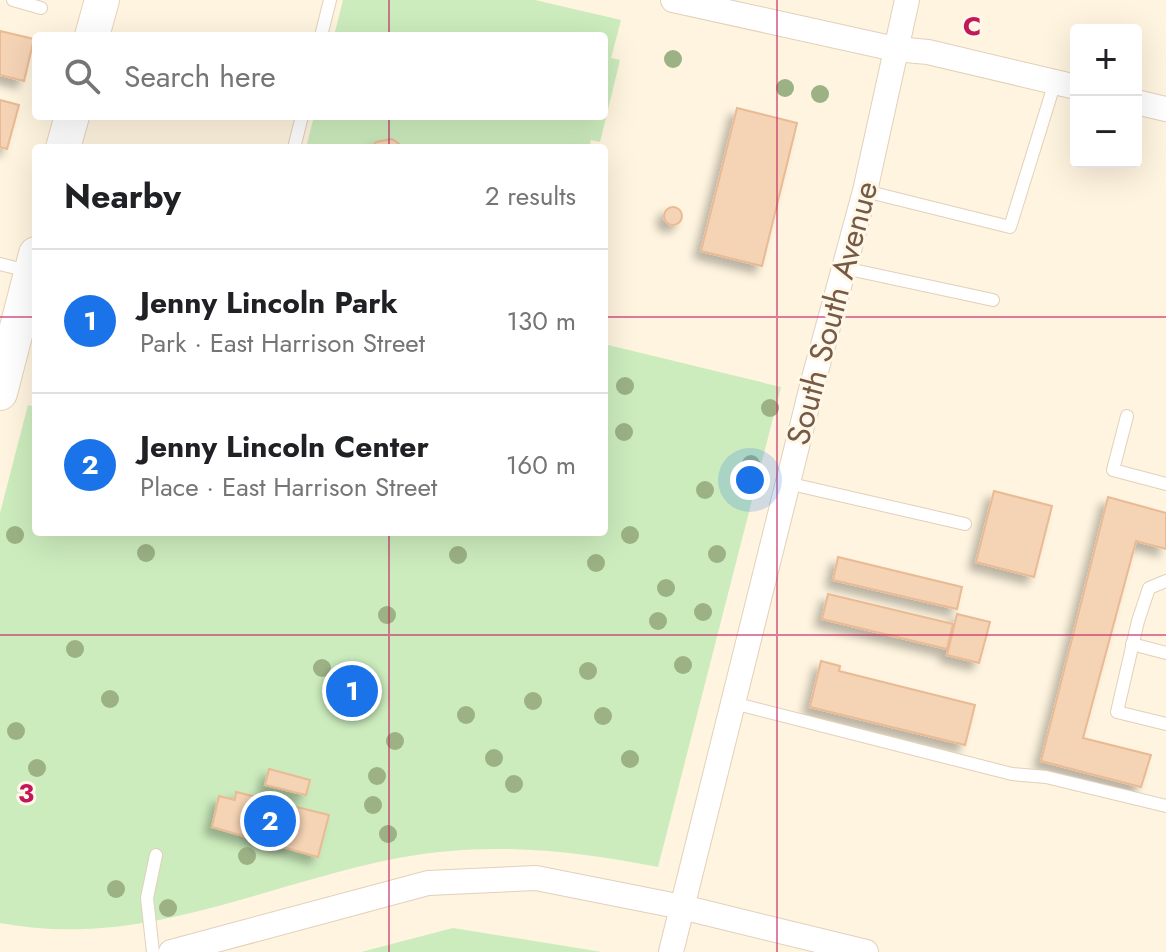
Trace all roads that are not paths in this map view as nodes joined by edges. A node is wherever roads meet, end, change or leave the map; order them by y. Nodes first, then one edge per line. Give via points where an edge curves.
1 (13, 0) edge
2 (102, 0) edge
3 (330, 0) edge
4 (673, 0) edge
5 (907, 0) edge
6 (41, 8) dead end
7 (93, 32) edge
8 (322, 32) edge
9 (895, 49) junction
10 (1066, 85) edge
11 (1142, 103) edge
12 (1166, 109) edge
13 (71, 120) edge
14 (301, 120) edge
15 (64, 144) edge
16 (295, 144) edge
17 (865, 191) junction
18 (22, 263) edge
19 (844, 268) junction
20 (993, 300) dead end
21 (0, 393) edge
22 (1127, 416) dead end
23 (787, 483) junction
24 (1166, 484) edge
25 (965, 524) dead end
26 (1166, 581) edge
27 (1132, 644) junction
28 (1166, 653) edge
29 (733, 703) junction
30 (1166, 724) edge
31 (1166, 806) edge
32 (156, 855) dead end
33 (682, 907) junction
34 (153, 952) edge
35 (171, 952) edge
36 (671, 952) edge
37 (866, 952) edge

1 - 6 lane
2 - 7 main road
3 - 8 lane
4 - 9 street
5 - 9 street, South South Avenue
9 - 10 street
9 - 17 street, South South Avenue
10 - 17 lane via 1010,227
11 - 12 street
13 - 15 main road
14 - 16 lane
17 - 19 street, South South Avenue
18 - 21 main road
19 - 20 lane
19 - 23 street, South South Avenue
22 - 24 lane via 1113,470
23 - 25 lane
23 - 29 street, South South Avenue
26 - 27 lane via 1149,588
27 - 28 lane
27 - 30 lane via 1117,712
29 - 31 lane via 1012,774
29 - 33 street, South South Avenue
32 - 34 lane via 147,898
33 - 35 street via 536,878 428,883
33 - 36 street, South South Avenue
33 - 37 street

